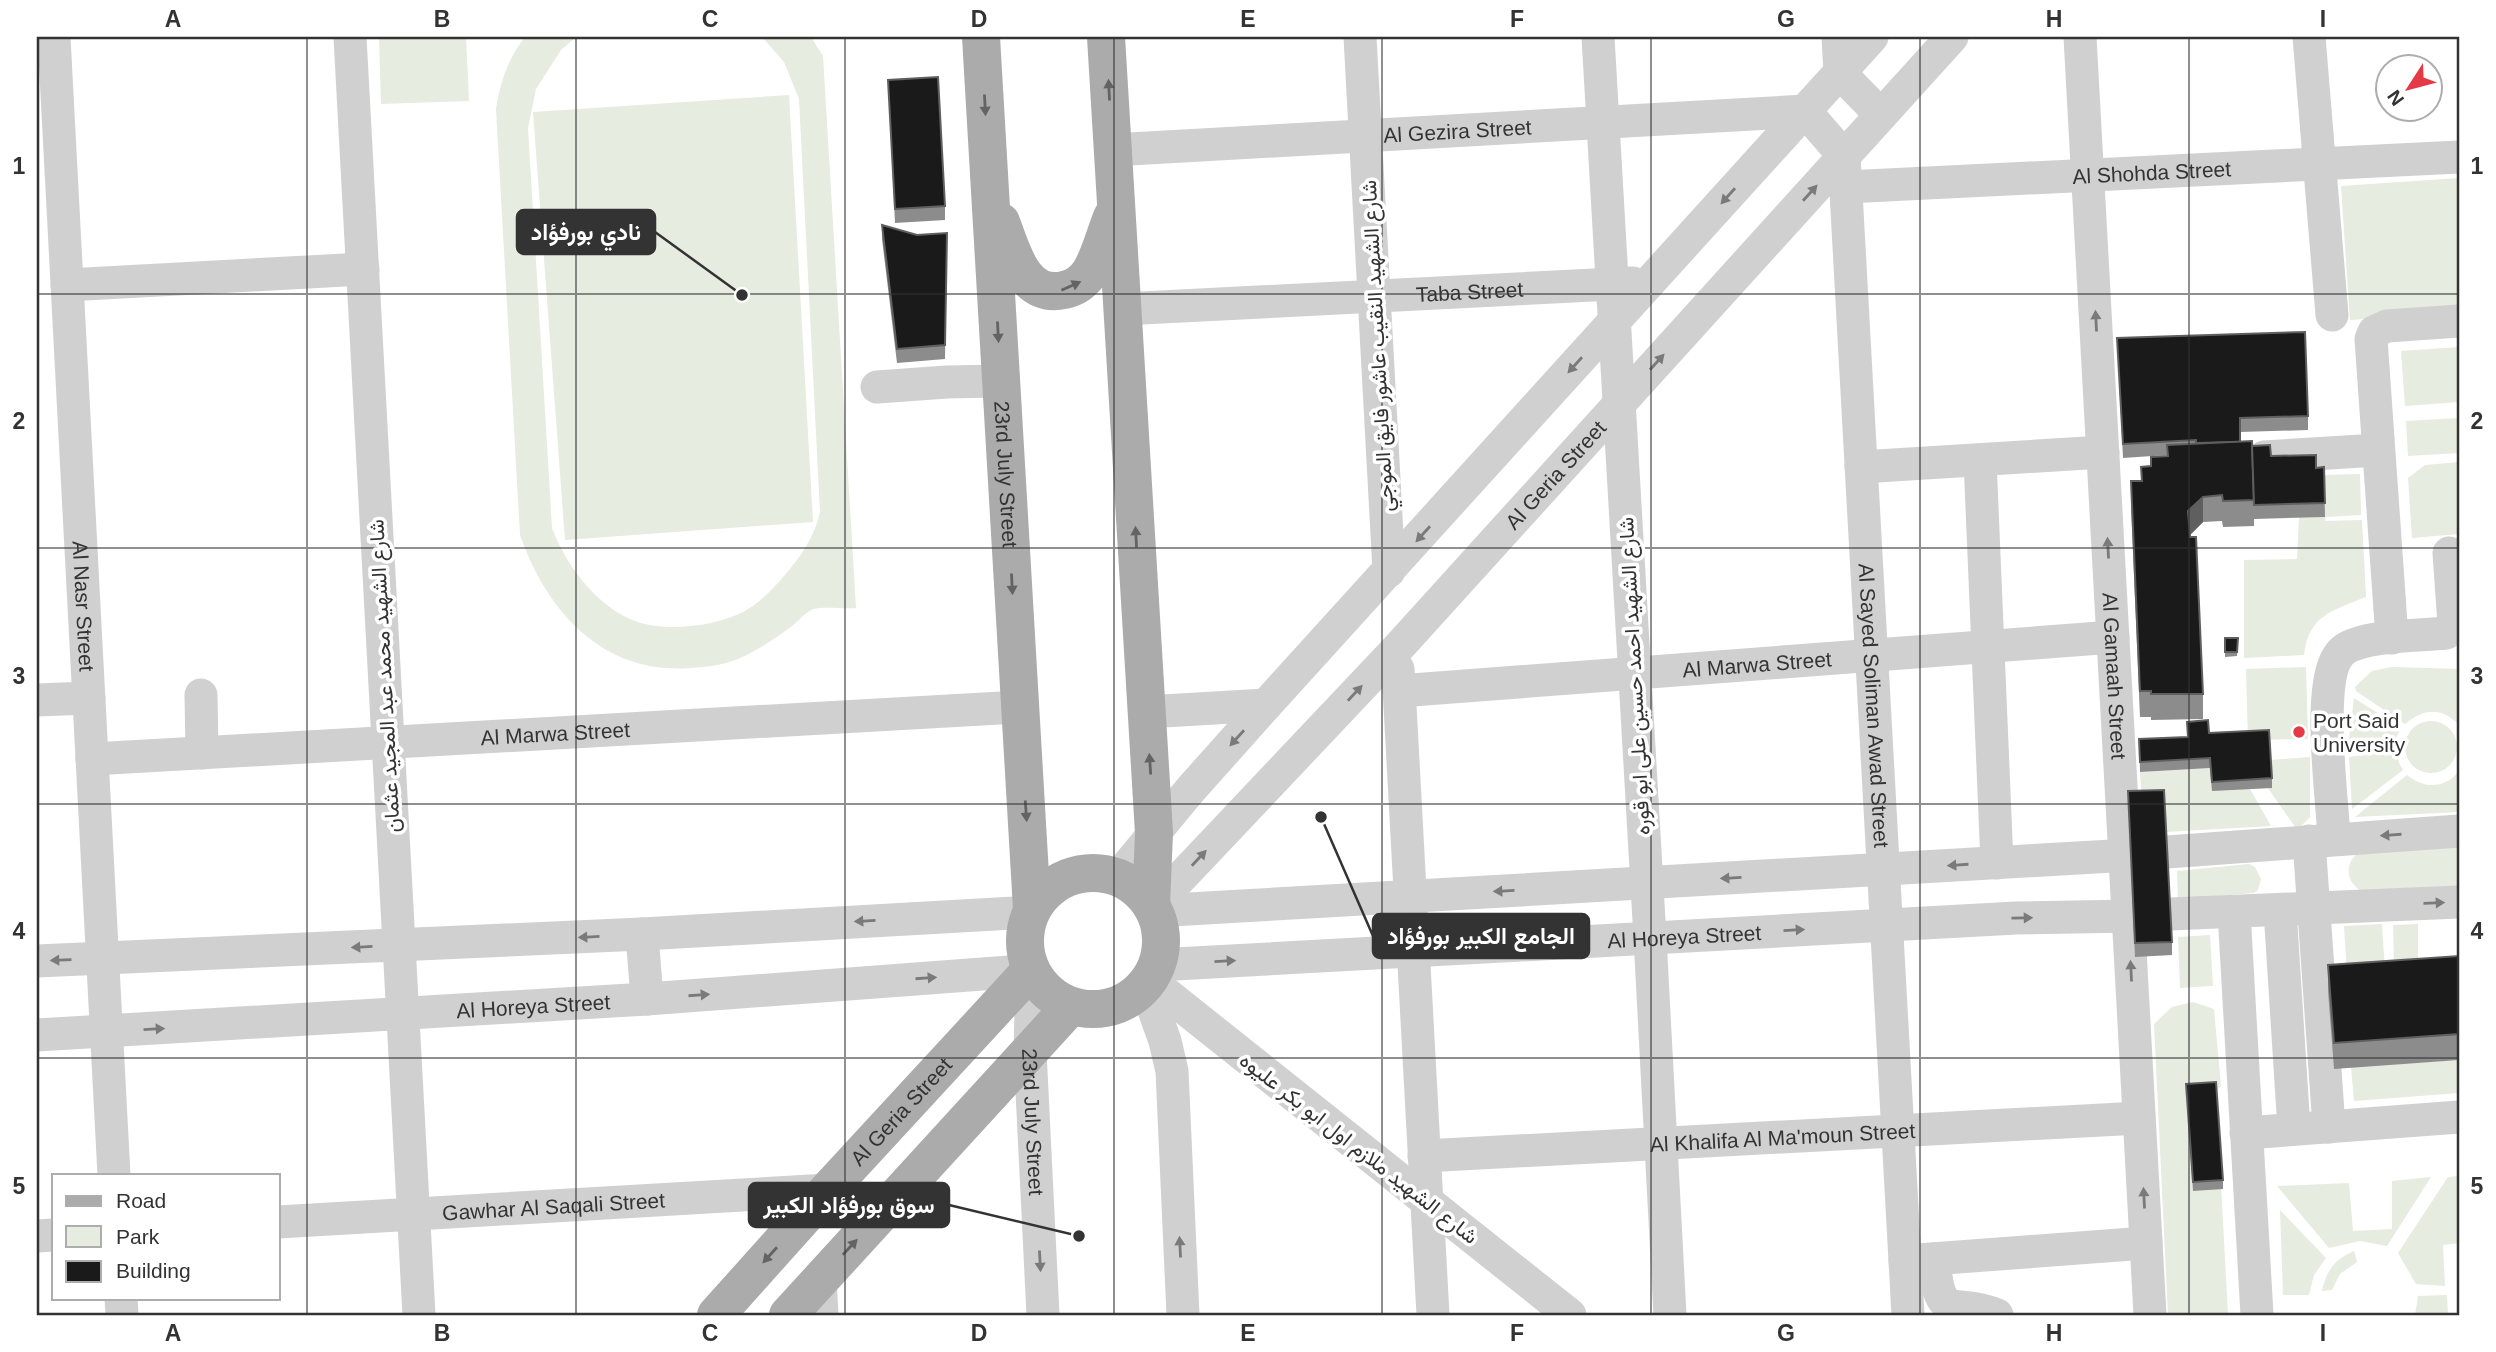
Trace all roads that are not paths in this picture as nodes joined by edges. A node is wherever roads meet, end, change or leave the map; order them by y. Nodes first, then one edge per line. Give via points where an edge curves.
1 (350, 37) edge
2 (981, 37) edge
3 (1106, 37) edge
4 (1360, 37) edge
5 (1598, 37) edge
6 (1838, 37) edge
7 (1872, 37) edge
8 (1952, 37) edge
9 (2080, 37) edge
10 (2309, 37) edge
11 (48, 45) edge
12 (1840, 73) junction
13 (1805, 111) junction
14 (1881, 115) junction
15 (1602, 123) junction
16 (1366, 136) junction
17 (1112, 150) junction
18 (2459, 157) edge
19 (2319, 164) junction
20 (1845, 171) junction
21 (2088, 175) junction
22 (989, 194) junction
23 (1116, 205) junction
24 (363, 269) junction
25 (1651, 282) junction
26 (1611, 284) junction
27 (67, 285) junction
28 (1374, 296) junction
29 (1122, 309) junction
30 (2332, 316) dead end
31 (2459, 321) edge
32 (1614, 323) junction
33 (1000, 381) junction
34 (877, 387) dead end
35 (1618, 405) junction
36 (2378, 450) junction
37 (2103, 452) junction
38 (2264, 457) edge
39 (1980, 460) junction
40 (1861, 467) junction
41 (2448, 553) dead end
42 (1389, 571) junction
43 (2113, 636) junction
44 (2392, 638) junction
45 (1988, 646) junction
46 (1397, 649) junction
47 (1872, 655) junction
48 (1634, 673) junction
49 (1399, 691) junction
50 (201, 695) dead end
51 (89, 698) junction
52 (37, 700) edge
53 (1266, 705) junction
54 (1019, 707) junction
55 (1146, 712) junction
56 (388, 743) junction
57 (202, 753) junction
58 (92, 759) junction
59 (2459, 831) edge
60 (1154, 834) junction
61 (2321, 840) junction
62 (2167, 852) edge
63 (2127, 855) junction
64 (1997, 863) junction
65 (1884, 870) junction
66 (1118, 877) junction
67 (1647, 883) junction
68 (1410, 896) junction
69 (2459, 902) edge
70 (1152, 908) junction
71 (2314, 908) junction
72 (2280, 910) junction
73 (1031, 911) junction
74 (2234, 912) junction
75 (2170, 914) edge
76 (2131, 916) junction
77 (1886, 924) junction
78 (642, 934) junction
79 (1650, 938) junction
80 (399, 945) junction
81 (1413, 951) junction
82 (102, 959) junction
83 (37, 961) edge
84 (1031, 970) junction
85 (1150, 977) junction
86 (647, 999) junction
87 (1071, 1006) junction
88 (402, 1014) junction
89 (107, 1031) junction
90 (37, 1035) edge
91 (1030, 1051) junction
92 (2459, 1117) edge
93 (2139, 1118) junction
94 (2329, 1127) junction
95 (2294, 1129) junction
96 (1898, 1131) junction
97 (2246, 1133) junction
98 (1661, 1143) junction
99 (1424, 1156) junction
100 (114, 1174) edge
101 (828, 1190) junction
102 (1426, 1201) junction
103 (413, 1214) junction
104 (280, 1222) edge
105 (2146, 1243) junction
106 (1920, 1260) junction
107 (821, 1297) edge
108 (419, 1315) edge
109 (716, 1315) edge
110 (788, 1315) edge
111 (1043, 1315) edge
112 (1183, 1315) edge
113 (1433, 1315) edge
114 (1570, 1315) edge
115 (1670, 1315) edge
116 (1908, 1315) edge
117 (1997, 1315) edge
118 (2150, 1315) edge
119 (2257, 1315) edge

1 - 24 street, شارع الشهيد محمد عبد المجيد عثمان
2 -> 22 main road, 23rd July Street
17 -> 3 main road
4 - 16 street, شارع الشهيد النقيب عاشور فايق الموجي
5 - 15 street, شارع الشهيد احمد حسين على ابو قوره
6 - 12 street
7 - 12 street
8 - 14 street, Al Geria Street
9 - 21 street, Al Gamaah Street
10 - 19 street
11 - 27 street, Al Nasr Street
12 - 13 street
12 - 14 street
13 - 15 street, Al Gezira Street
13 - 20 street
13 -> 25 street
14 - 20 street, Al Geria Street
15 - 16 street, Al Gezira Street
15 - 26 street, شارع الشهيد احمد حسين على ابو قوره
16 - 17 street, Al Gezira Street
16 - 28 street, شارع الشهيد النقيب عاشور فايق الموجي
17 - 23 main road
18 - 19 street, Al Shohda Street
19 - 21 street, Al Shohda Street
19 - 30 street
20 - 21 street, Al Shohda Street
35 -> 20 street, Al Geria Street
20 - 40 street, Al Sayed Soliman Awad Street
37 -> 21 street, Al Gamaah Street
22 -> 23 main road via 1018,268 1036,286 1048,290 1061,291 1084,280
22 -> 33 main road, 23rd July Street
23 - 29 main road
24 - 27 street
24 - 56 street, شارع الشهيد محمد عبد المجيد عثمان
25 - 26 street, Taba Street
25 - 32 street
26 - 28 street, Taba Street
26 - 32 street, شارع الشهيد احمد حسين على ابو قوره
27 - 51 street, Al Nasr Street
28 - 29 street, Taba Street
28 - 42 street, شارع الشهيد النقيب عاشور فايق الموجي
55 -> 29 main road
31 - 36 street via 2387,326 2374,332 2370,346
32 - 35 street, شارع الشهيد احمد حسين على ابو قوره
32 -> 42 street
33 - 34 street
33 -> 54 main road, 23rd July Street
35 - 46 street, Al Geria Street
35 - 48 street, شارع الشهيد احمد حسين على ابو قوره
36 - 38 street
36 - 44 street
37 - 39 street
43 -> 37 street, Al Gamaah Street
39 - 40 street
39 - 45 street
40 - 47 street, Al Sayed Soliman Awad Street
41 - 44 street via 2451,629
42 - 53 street
43 - 45 street, Al Marwa Street
43 - 63 street, Al Gamaah Street
44 - 61 street via 2357,642 2333,661 2326,695
45 - 47 street, Al Marwa Street
45 - 64 street
46 - 49 street
70 -> 46 street, Al Geria Street
47 - 48 street, Al Marwa Street
47 - 65 street, Al Sayed Soliman Awad Street
48 - 49 street, Al Marwa Street
48 - 67 street, شارع الشهيد احمد حسين على ابو قوره
49 - 68 street
50 - 57 street
51 - 52 street
51 - 58 street, Al Nasr Street
53 - 55 street
53 -> 60 street
54 - 56 street, Al Marwa Street
54 -> 73 main road, 23rd July Street
60 -> 55 main road
56 - 57 street, Al Marwa Street
56 - 80 street, شارع الشهيد محمد عبد المجيد عثمان
57 - 58 street, Al Marwa Street
58 - 82 street, Al Nasr Street
59 -> 61 street
60 - 66 street
60 - 70 main road
61 - 62 street
61 - 71 street
63 - 64 street
63 - 76 street, Al Gamaah Street
64 -> 65 street
65 -> 67 street
65 - 77 street, Al Sayed Soliman Awad Street
66 - 70 main road
66 - 73 main road via 1085,873 1068,877 1041,896
67 -> 68 street
67 - 79 street, شارع الشهيد احمد حسين على ابو قوره
68 - 70 street
68 - 81 street
71 -> 69 street
70 - 85 main road via 1161,937
71 - 72 street
71 - 94 street
72 - 74 street
72 - 95 street
73 -> 78 street
73 - 84 main road via 1025,930
74 - 75 street
74 - 97 street
77 -> 76 street, Al Horeya Street
93 -> 76 street, Al Gamaah Street
79 -> 77 street, Al Horeya Street
77 - 96 street, Al Sayed Soliman Awad Street
78 -> 80 street
78 - 86 street
79 - 81 street, Al Horeya Street
79 - 98 street, شارع الشهيد احمد حسين على ابو قوره
80 -> 82 street
80 - 88 street, شارع الشهيد محمد عبد المجيد عثمان
85 -> 81 street, Al Horeya Street
81 - 99 street
82 -> 83 street
82 - 89 street, Al Nasr Street
86 -> 84 street, Al Horeya Street
84 - 87 main road via 1048,993
84 - 91 street, 23rd July Street
84 - 101 main road, Al Geria Street
85 - 87 main road via 1119,1004 1103,1009
85 - 102 street, شارع الشهيد ملازم اول ابو بكر عليوه
112 -> 85 street via 1172,1071
86 - 88 street, Al Horeya Street
87 - 91 main road
89 -> 88 street, Al Horeya Street
88 - 103 street, شارع الشهيد محمد عبد المجيد عثمان
89 - 90 street, Al Horeya Street
89 - 100 street, Al Nasr Street
107 -> 91 main road
91 -> 111 street, 23rd July Street
92 - 94 street
93 - 96 street, Al Khalifa Al Ma'moun Street
105 -> 93 street, Al Gamaah Street
94 - 95 street
95 - 97 street
96 - 98 street, Al Khalifa Al Ma'moun Street
96 - 106 street, Al Sayed Soliman Awad Street
97 - 119 street
98 - 99 street, Al Khalifa Al Ma'moun Street
98 - 115 street, شارع الشهيد احمد حسين على ابو قوره
99 - 102 street
101 - 103 street, Gawhar Al Saqali Street
101 -> 109 main road, Al Geria Street
102 - 113 street
102 - 114 street, شارع الشهيد ملازم اول ابو بكر عليوه
103 - 104 street, Gawhar Al Saqali Street
103 - 108 street, شارع الشهيد محمد عبد المجيد عثمان
105 - 106 street
105 - 118 street, Al Gamaah Street
106 - 116 street, Al Sayed Soliman Awad Street
106 - 117 street via 1946,1302
107 - 110 main road

